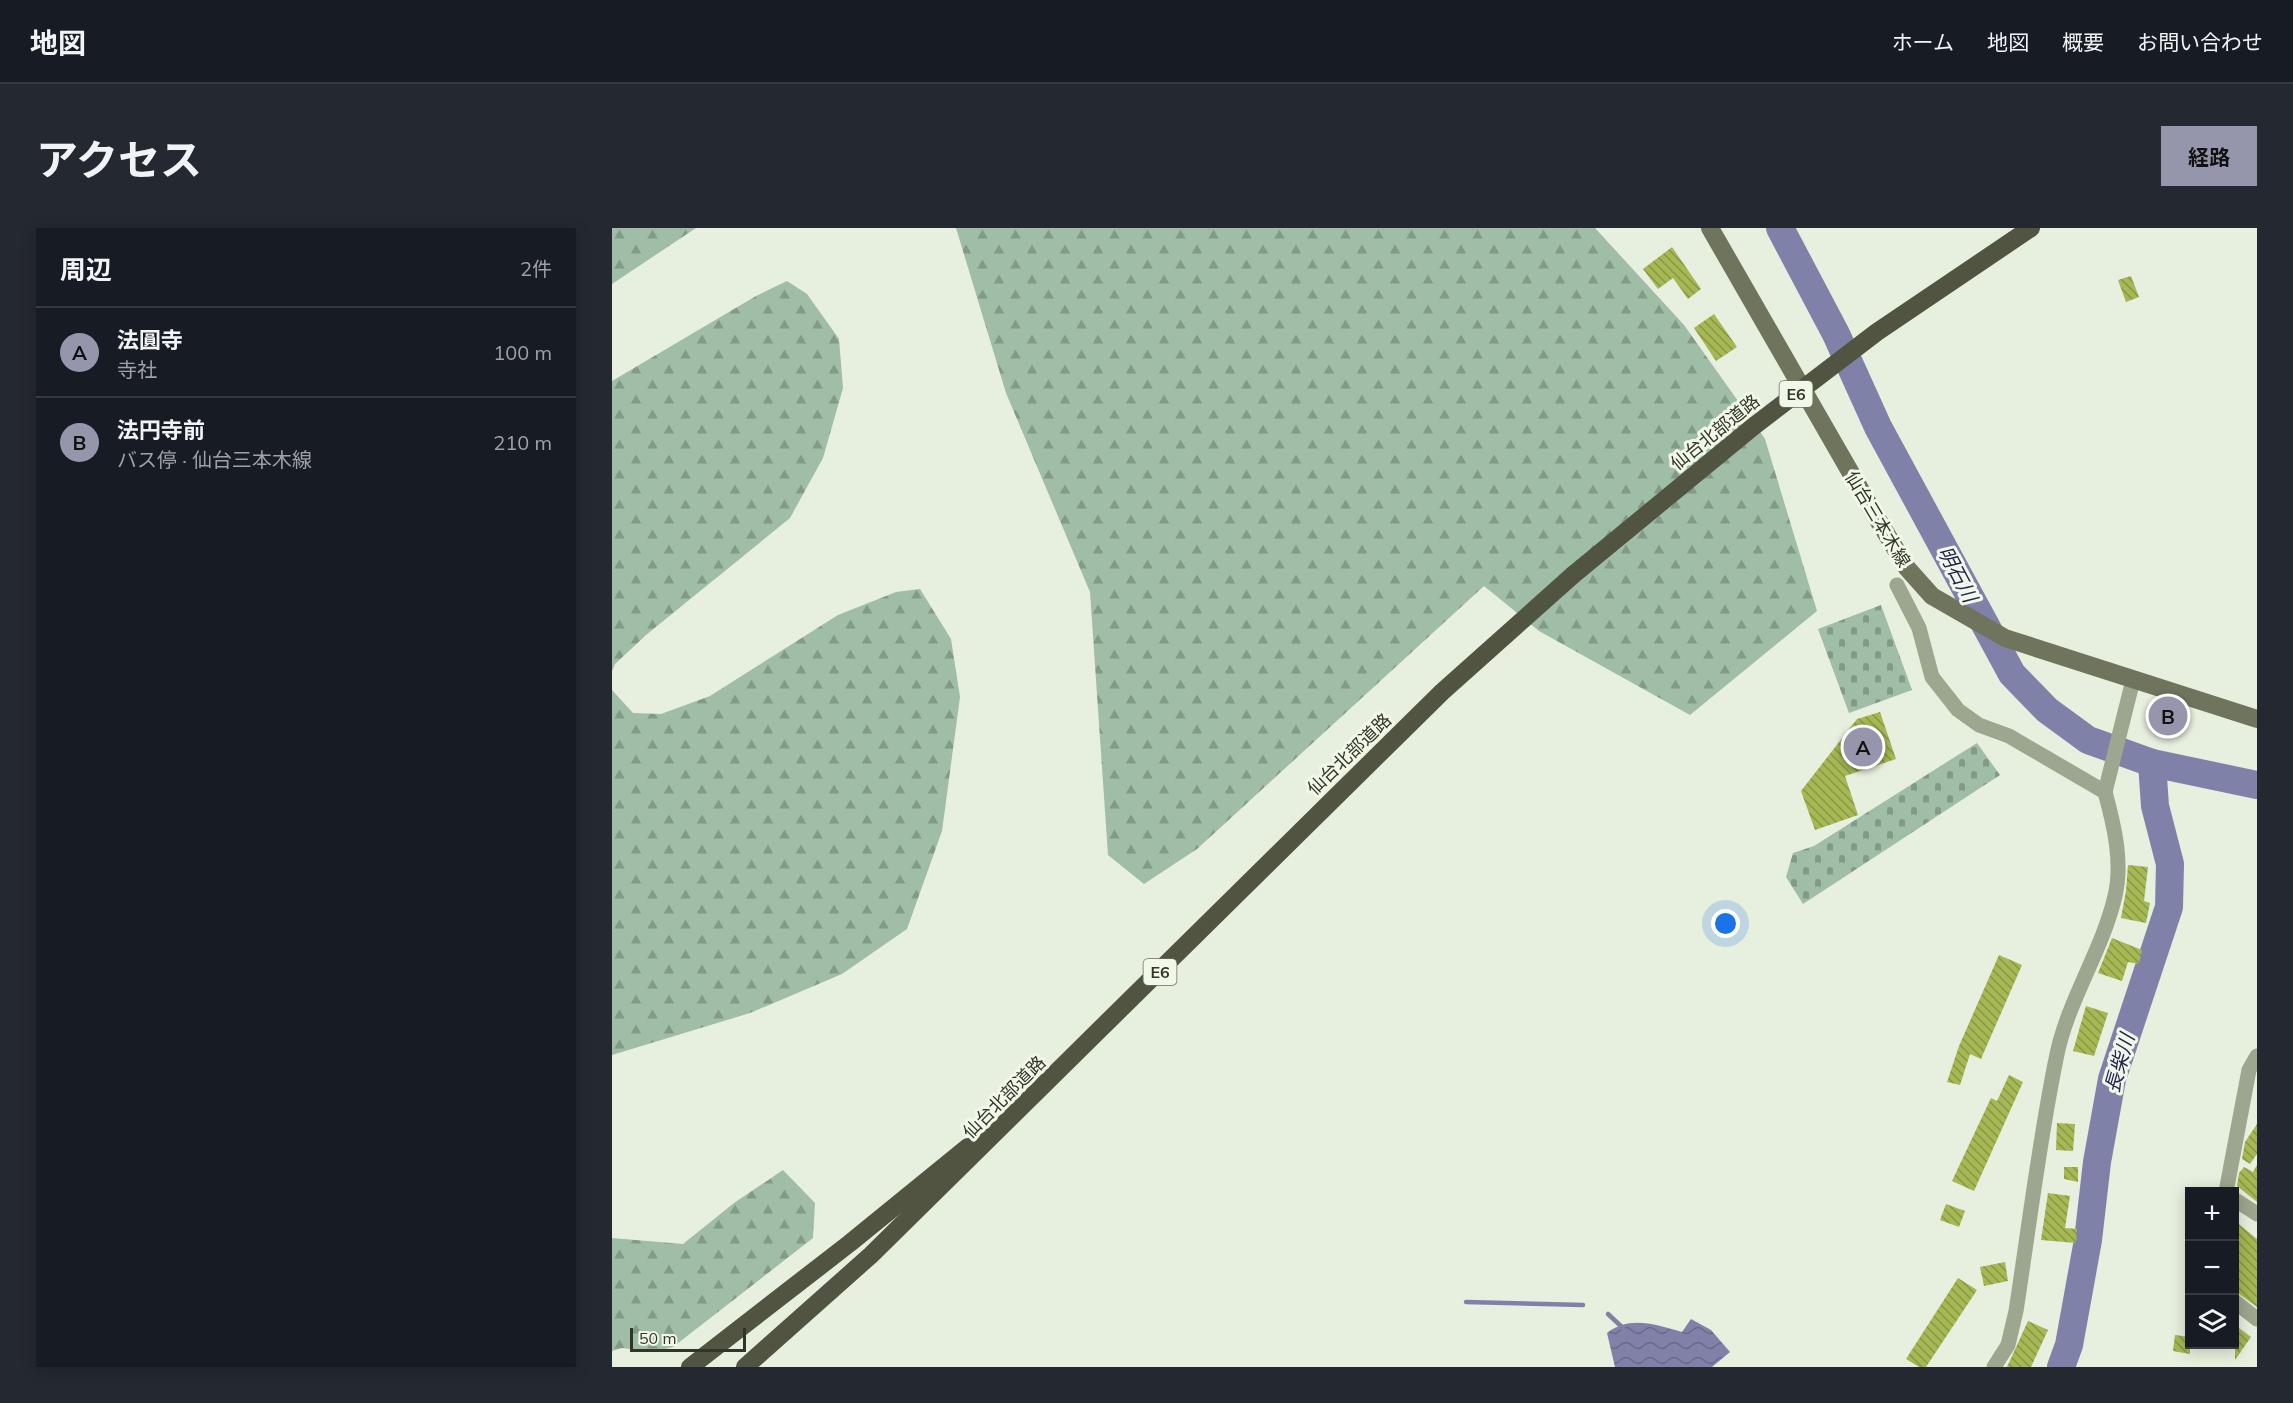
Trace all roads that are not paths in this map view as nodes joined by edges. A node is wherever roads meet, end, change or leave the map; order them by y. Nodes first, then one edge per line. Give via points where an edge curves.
1 (1710, 228) edge
2 (2031, 228) edge
3 (1897, 585) dead end
4 (2133, 680) junction
5 (2257, 719) edge
6 (2105, 792) junction
7 (1083, 1047) junction
8 (2257, 1056) edge
9 (2243, 1098) junction
10 (2257, 1108) edge
11 (2227, 1187) edge
12 (2239, 1202) edge
13 (2257, 1214) edge
14 (2239, 1304) edge
15 (2257, 1319) edge
16 (690, 1367) edge
17 (745, 1367) edge
18 (1995, 1367) edge

1 - 4 main road, 仙台三本木線 via 1875,515 1907,568 1932,596 2004,638
2 - 7 highway, 仙台北部道路 / E6, bridge via 1877,332 1754,426 1573,575 1442,692
3 - 6 street via 1919,628 1932,677 1958,710
4 - 5 main road, 仙台三本木線
4 - 6 street
6 - 18 street via 2114,822 2115,895 2070,1009 2056,1057 2016,1311 2008,1346
7 - 16 highway via 850,1244
7 - 17 highway, 仙台北部道路 / E6 via 872,1256
8 - 9 street via 2249,1070
9 - 10 street
9 - 11 street
12 - 13 street
14 - 15 street

